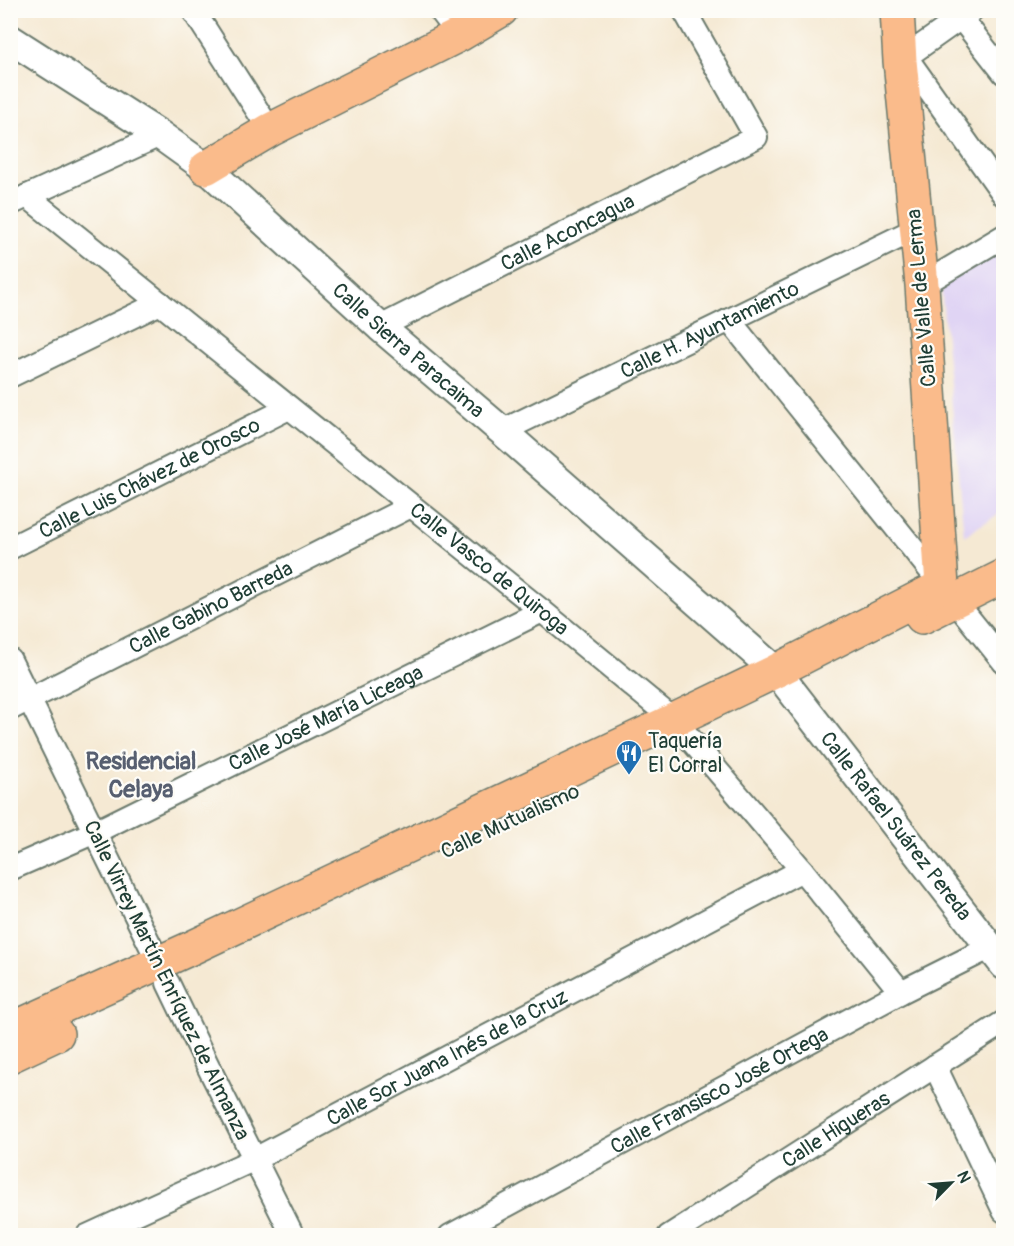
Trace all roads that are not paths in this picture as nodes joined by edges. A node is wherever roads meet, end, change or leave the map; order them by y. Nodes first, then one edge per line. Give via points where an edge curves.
1 (193, 10) edge
2 (501, 10) edge
3 (684, 10) edge
4 (897, 10) edge
5 (967, 14) edge
6 (450, 23) edge
7 (10, 39) edge
8 (903, 59) junction
9 (1004, 73) edge
10 (270, 130) junction
11 (160, 135) junction
12 (206, 168) junction
13 (1004, 195) edge
14 (19, 200) edge
15 (916, 229) junction
16 (1004, 236) edge
17 (922, 285) junction
18 (160, 303) junction
19 (729, 320) junction
20 (380, 327) junction
21 (10, 376) edge
22 (290, 408) junction
23 (502, 431) junction
24 (411, 506) junction
25 (10, 548) edge
26 (1004, 576) edge
27 (948, 593) junction
28 (542, 611) junction
29 (10, 660) edge
30 (1004, 662) edge
31 (782, 679) junction
32 (20, 705) edge
33 (682, 728) junction
34 (95, 832) junction
35 (10, 869) edge
36 (802, 870) junction
37 (996, 957) edge
38 (164, 973) junction
39 (901, 992) junction
40 (1004, 1022) edge
41 (10, 1030) edge
42 (10, 1056) edge
43 (935, 1066) junction
44 (255, 1160) junction
45 (1004, 1210) edge
46 (87, 1236) edge
47 (292, 1236) edge
48 (450, 1236) edge
49 (669, 1236) edge

1 - 10 street
2 - 6 main road
3 - 20 street, Calle Aconcagua via 756,137
4 - 8 main road, Calle Valle de Lerma
5 - 8 street
5 - 9 street
6 - 10 main road
7 - 11 street, Calle Sierra Paracaima
8 - 13 street
8 - 15 main road, Calle Valle de Lerma
10 - 12 main road
11 - 12 street, Calle Sierra Paracaima
11 - 14 street
12 - 20 street, Calle Sierra Paracaima
14 - 18 street, Calle Vasco de Quiroga
15 - 17 main road, Calle Valle de Lerma
15 - 19 street, Calle H. Ayuntamiento
16 - 17 street
17 - 27 main road, Calle Valle de Lerma
18 - 21 street
18 - 22 street, Calle Vasco de Quiroga
19 - 23 street, Calle H. Ayuntamiento
19 - 27 street
20 - 23 street, Calle Sierra Paracaima
22 - 24 street, Calle Vasco de Quiroga
22 - 25 street, Calle Luis Chávez de Orosco
23 - 31 street, Calle Sierra Paracaima
24 - 28 street, Calle Vasco de Quiroga
24 - 32 street, Calle Gabino Barreda
26 - 27 main road, Calle Mutualismo
27 - 30 street
27 - 31 main road, Calle Mutualismo
28 - 33 street, Calle Vasco de Quiroga
28 - 34 street, Calle José María Liceaga
29 - 32 street, Calle Virrey Martín Enríquez de Almanza
31 - 33 main road, Calle Mutualismo
31 - 37 street, Calle Rafael Suárez Pereda
32 - 34 street, Calle Virrey Martín Enríquez de Almanza
33 - 36 street, Calle Vasco de Quiroga
33 - 38 main road, Calle Mutualismo
34 - 35 street, Calle José María Liceaga
34 - 38 street, Calle Virrey Martín Enríquez de Almanza
36 - 39 street, Calle Vasco de Quiroga
36 - 44 street, Calle Sor Juana Inés de la Cruz
37 - 39 street, Calle Fransisco José Ortega
38 - 41 main road, Calle Mutualismo
38 - 42 main road, Calle Mutualismo
38 - 44 street, Calle Virrey Martín Enríquez de Almanza
39 - 48 street, Calle Fransisco José Ortega
40 - 43 street, Calle Higueras
43 - 45 street
43 - 49 street, Calle Higueras
44 - 46 street, Calle Sor Juana Inés de la Cruz
44 - 47 street, Calle Virrey Martín Enríquez de Almanza

